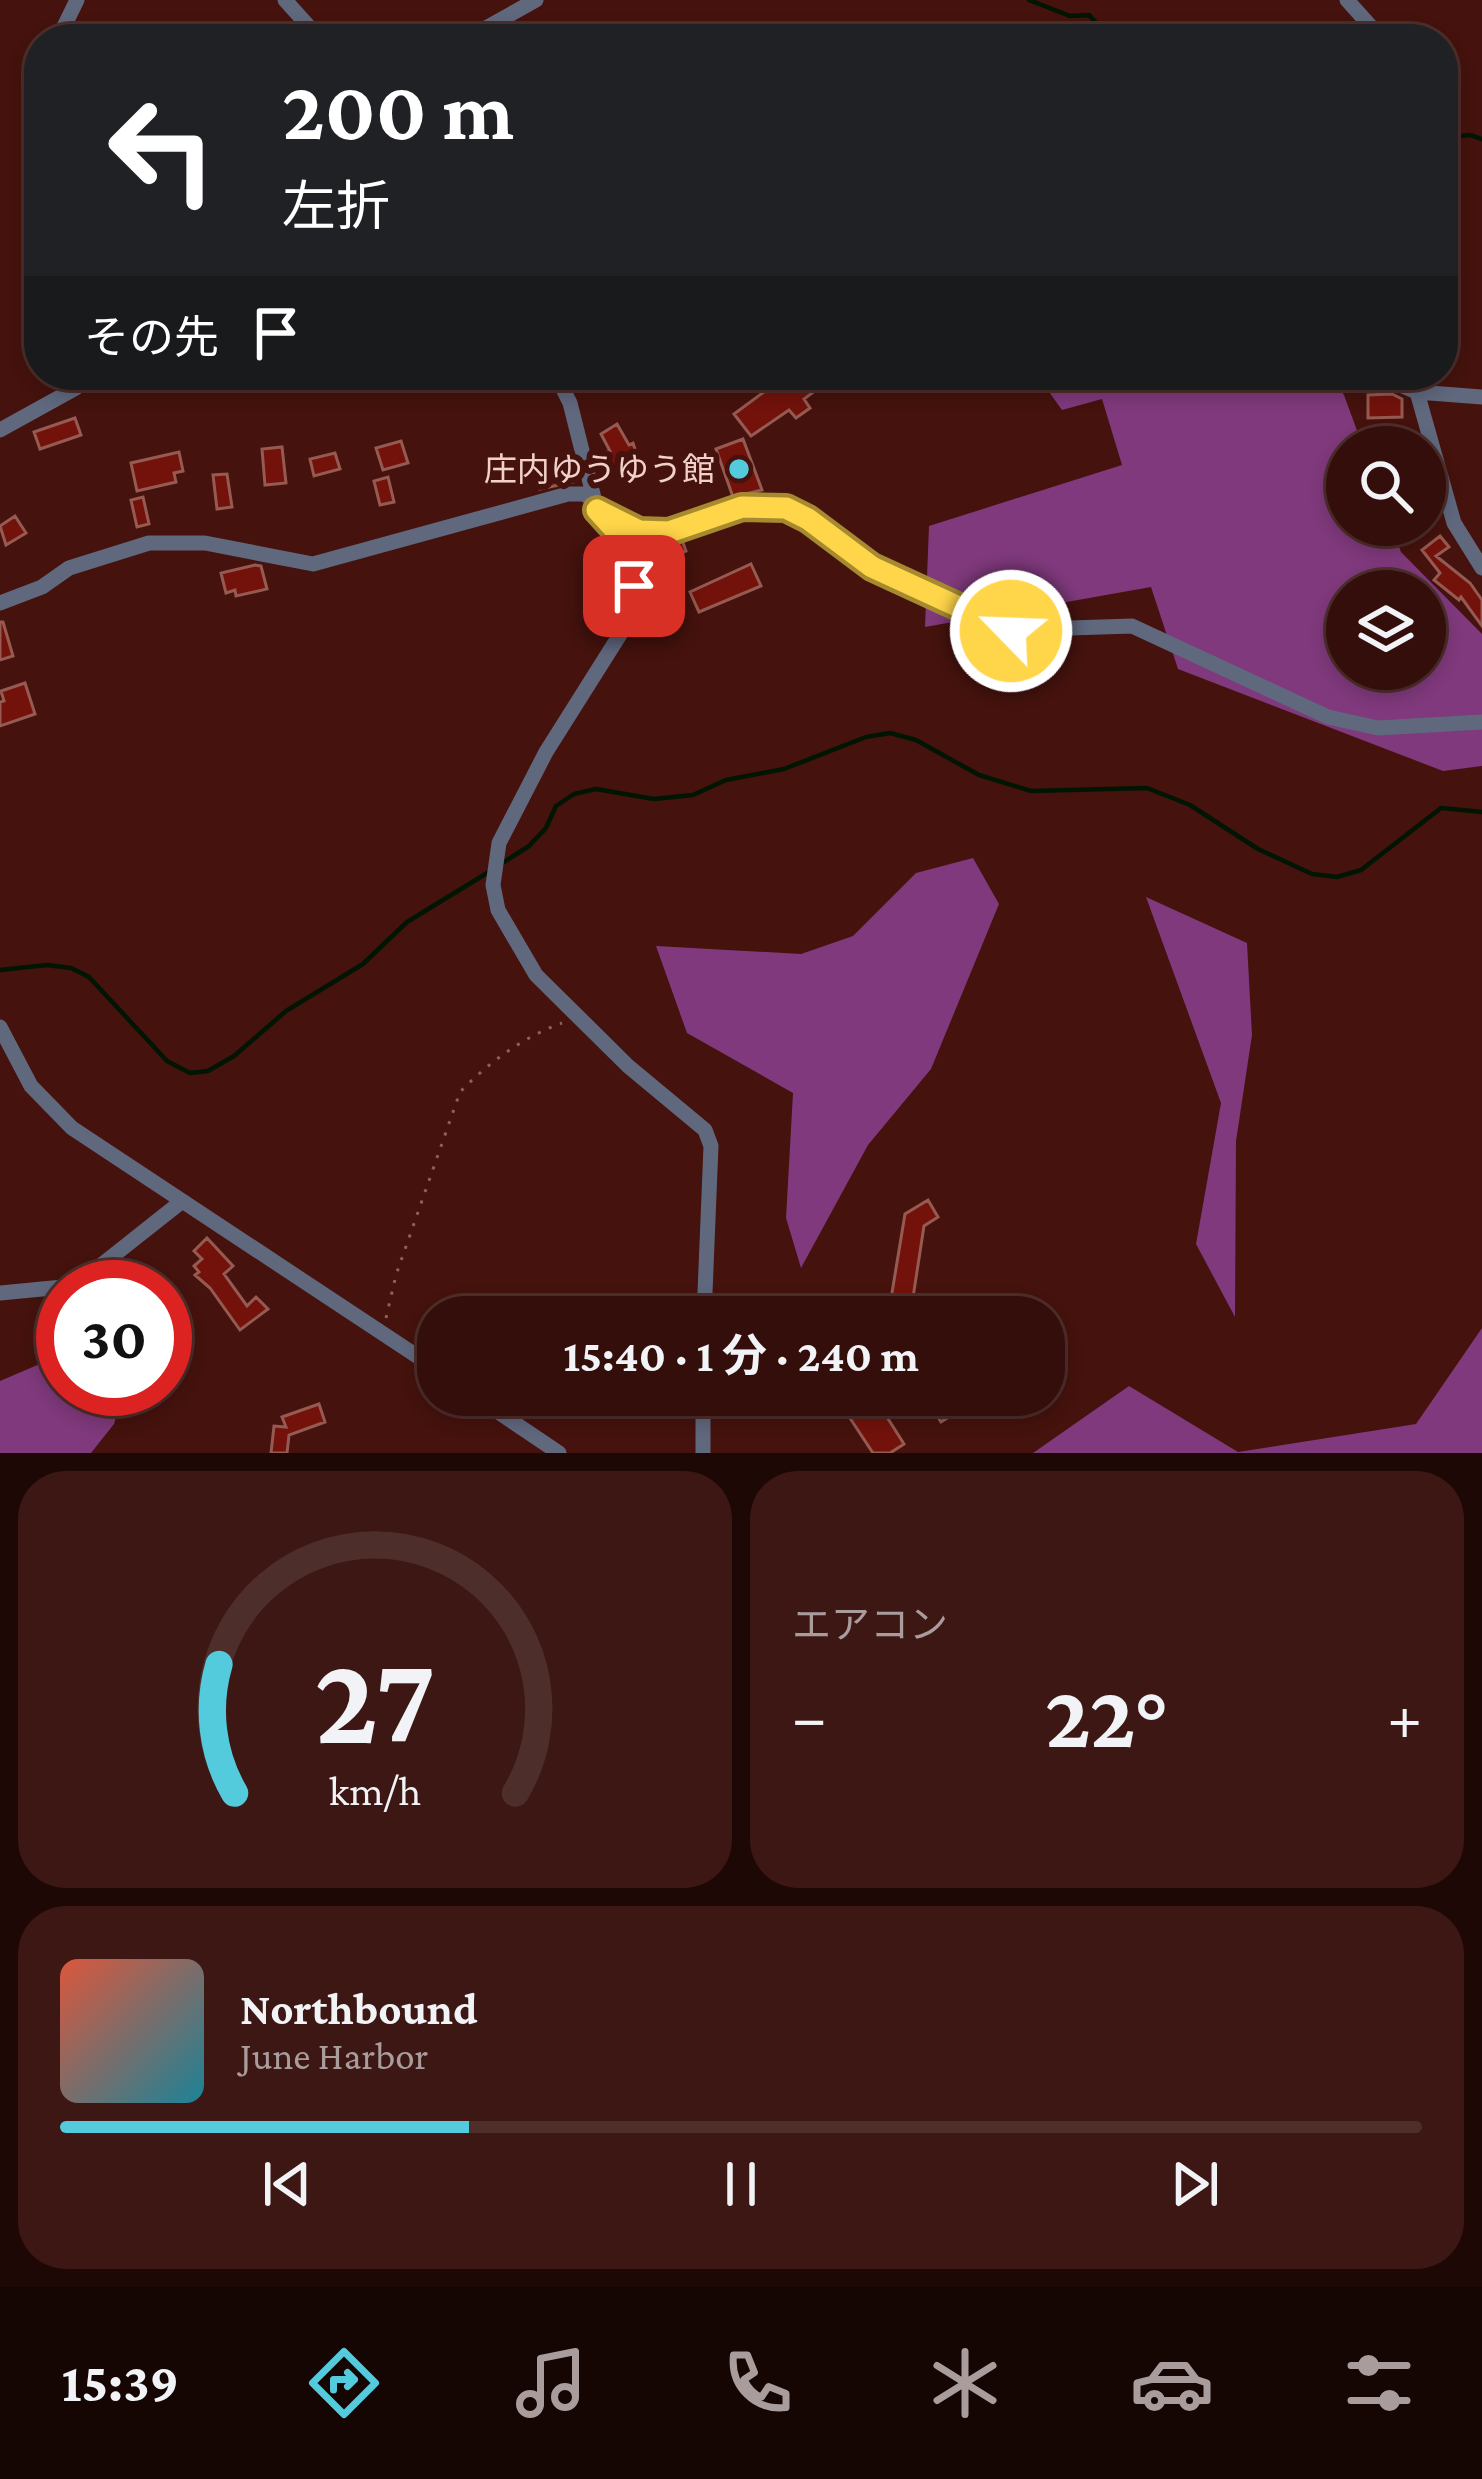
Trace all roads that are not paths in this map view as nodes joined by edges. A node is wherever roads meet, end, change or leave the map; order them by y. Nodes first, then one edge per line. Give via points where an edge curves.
1 (285, 0) edge
2 (536, 0) edge
3 (1346, 0) edge
4 (307, 24) edge
5 (493, 24) edge
6 (1368, 24) edge
7 (72, 390) edge
8 (563, 390) edge
9 (1412, 390) edge
10 (1417, 392) junction
11 (1482, 398) edge
12 (0, 430) edge
13 (596, 506) junction
14 (1482, 568) edge
15 (0, 603) edge
16 (1482, 722) edge
17 (0, 1027) edge
18 (181, 1202) junction
19 (108, 1260) edge
20 (36, 1289) edge
21 (0, 1292) edge
22 (705, 1296) edge
23 (417, 1355) edge
24 (504, 1416) edge
25 (703, 1416) edge
26 (559, 1453) edge
27 (703, 1453) edge

1 - 4 street
2 - 5 street
3 - 6 street
7 - 12 street
8 - 13 street
9 - 10 street
10 - 11 street
10 - 14 street via 1454,523
13 - 15 street via 584,494 568,494 313,564 205,543 148,542 69,568
13 - 16 street via 639,531 669,532 742,507 786,508 872,567 1011,631 1132,626 1328,716 1378,728
13 - 22 street via 625,541 634,586 621,633 500,844 494,885 506,929 536,975 705,1130 711,1146
17 - 18 street via 51,1110
18 - 19 street
18 - 23 street
20 - 21 street
24 - 26 street
25 - 27 street

